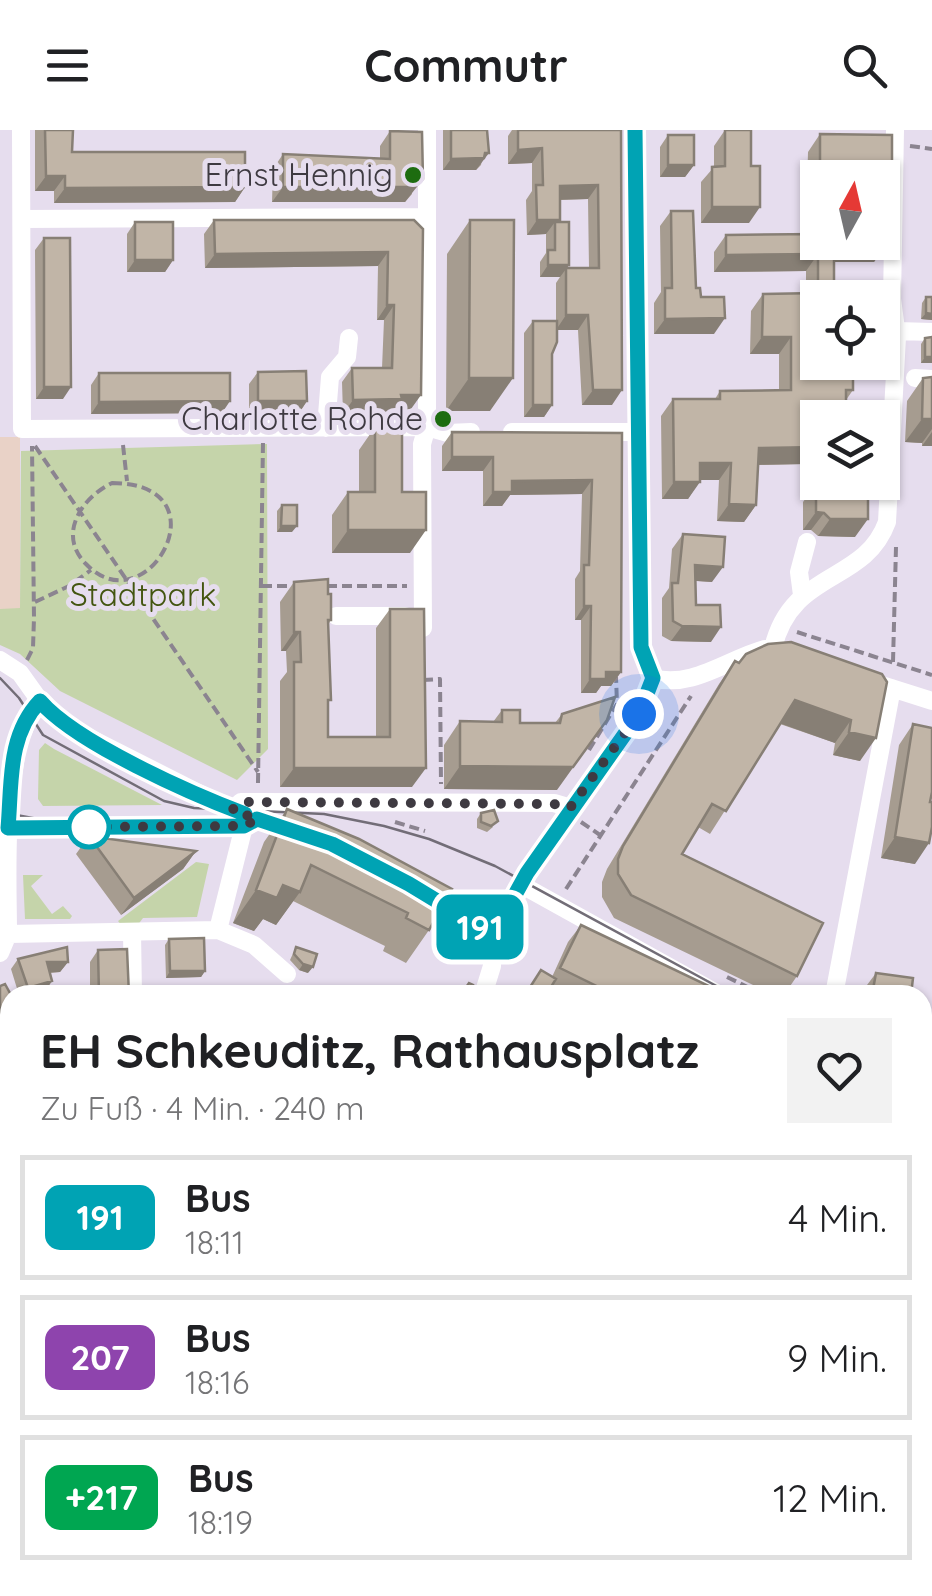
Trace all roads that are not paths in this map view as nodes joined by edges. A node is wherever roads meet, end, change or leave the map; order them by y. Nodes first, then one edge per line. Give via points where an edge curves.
1 (21, 130) edge
2 (428, 130) edge
3 (635, 130) edge
4 (895, 130) edge
5 (427, 217) junction
6 (22, 220) junction
7 (892, 280) edge
8 (900, 332) edge
9 (932, 332) edge
10 (348, 338) dead end
11 (894, 380) edge
12 (427, 427) junction
13 (326, 428) junction
14 (637, 432) junction
15 (807, 542) dead end
16 (802, 595) junction
17 (336, 616) edge
18 (423, 616) junction
19 (775, 640) junction
20 (423, 647) edge
21 (798, 656) edge
22 (0, 660) edge
23 (653, 678) junction
24 (874, 682) edge
25 (892, 688) junction
26 (40, 701) junction
27 (932, 701) edge
28 (574, 814) junction
29 (253, 816) junction
30 (8, 828) junction
31 (316, 838) edge
32 (409, 884) edge
33 (520, 884) junction
34 (218, 930) junction
35 (132, 932) junction
36 (8, 934) junction
37 (493, 935) junction
38 (0, 952) edge
39 (286, 974) dead end
40 (132, 985) edge
41 (486, 985) edge
42 (722, 985) edge
43 (836, 985) edge

1 - 6 street
2 - 5 street
3 - 14 street
4 - 7 street
5 - 6 street
5 - 12 street
6 - 13 street via 22,429
8 - 9 street
10 - 13 street via 348,358 330,377
11 - 16 street via 881,539
12 - 13 street
12 - 14 street
12 - 18 street
14 - 23 street via 641,647
15 - 16 street via 799,572
16 - 19 street
17 - 18 street
18 - 20 street
19 - 21 street
19 - 23 street via 684,681
22 - 26 street via 20,673
23 - 28 street via 639,714
24 - 25 street
25 - 27 street
25 - 43 street
26 - 29 street via 66,726
26 - 30 street via 20,730 11,764
28 - 29 street via 554,804 380,804
28 - 33 street
29 - 30 street
29 - 31 street
29 - 34 street
30 - 36 street
32 - 37 street
33 - 37 street
33 - 42 street
34 - 35 street
34 - 39 street via 254,945
35 - 36 street
35 - 40 street
36 - 38 street
37 - 41 street

